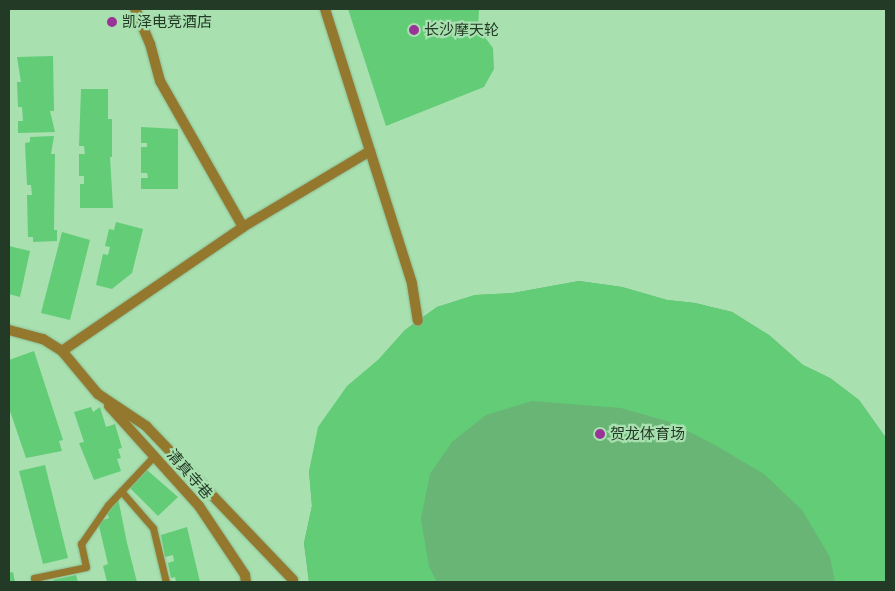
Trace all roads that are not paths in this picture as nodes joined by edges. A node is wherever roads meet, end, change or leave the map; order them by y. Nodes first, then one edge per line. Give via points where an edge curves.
1 (134, 9) edge
2 (325, 9) edge
3 (370, 150) junction
4 (244, 227) junction
5 (418, 321) dead end
6 (10, 331) edge
7 (62, 351) junction
8 (98, 394) junction
9 (154, 456) junction
10 (121, 492) junction
11 (293, 580) dead end
12 (34, 582) edge
13 (166, 582) edge
14 (246, 582) edge

1 - 4 street via 150,44 160,81
2 - 3 street
3 - 4 street
3 - 5 street via 412,284
4 - 7 street
6 - 7 street via 43,339
7 - 8 street
8 - 9 street, 清真寺巷
8 - 11 street via 146,426
9 - 10 lane
9 - 14 street, 清真寺巷 via 199,506 245,575
10 - 12 lane via 80,544 86,567 34,578
10 - 13 lane via 153,528

